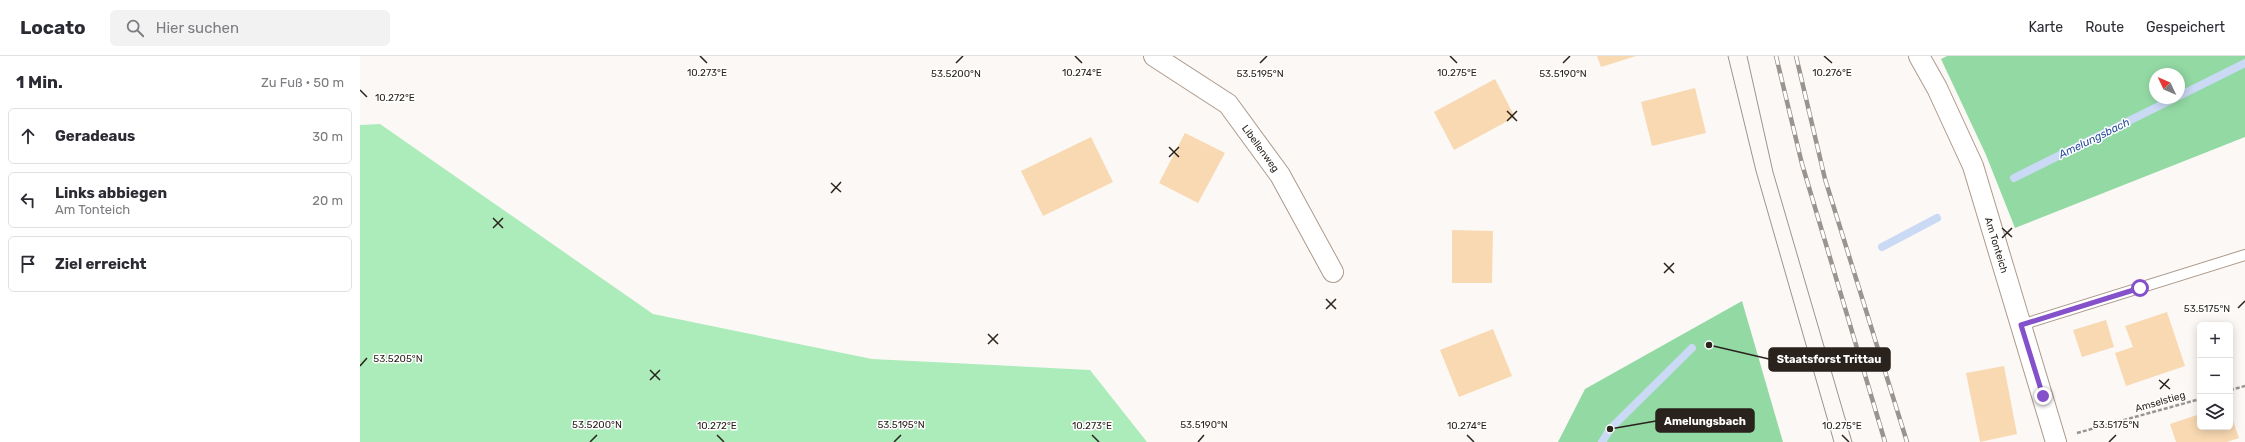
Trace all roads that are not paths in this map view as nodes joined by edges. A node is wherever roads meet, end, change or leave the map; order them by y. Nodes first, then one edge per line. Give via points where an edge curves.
1 (1154, 56) edge
2 (1919, 56) edge
3 (2245, 255) edge
4 (1333, 272) dead end
5 (2021, 325) junction
6 (2056, 440) edge

1 - 4 street, Libellenweg via 1228,104 1280,175
2 - 5 street, Am Tonteich via 1937,88 1973,166
3 - 5 lane
5 - 6 street, Am Tonteich

